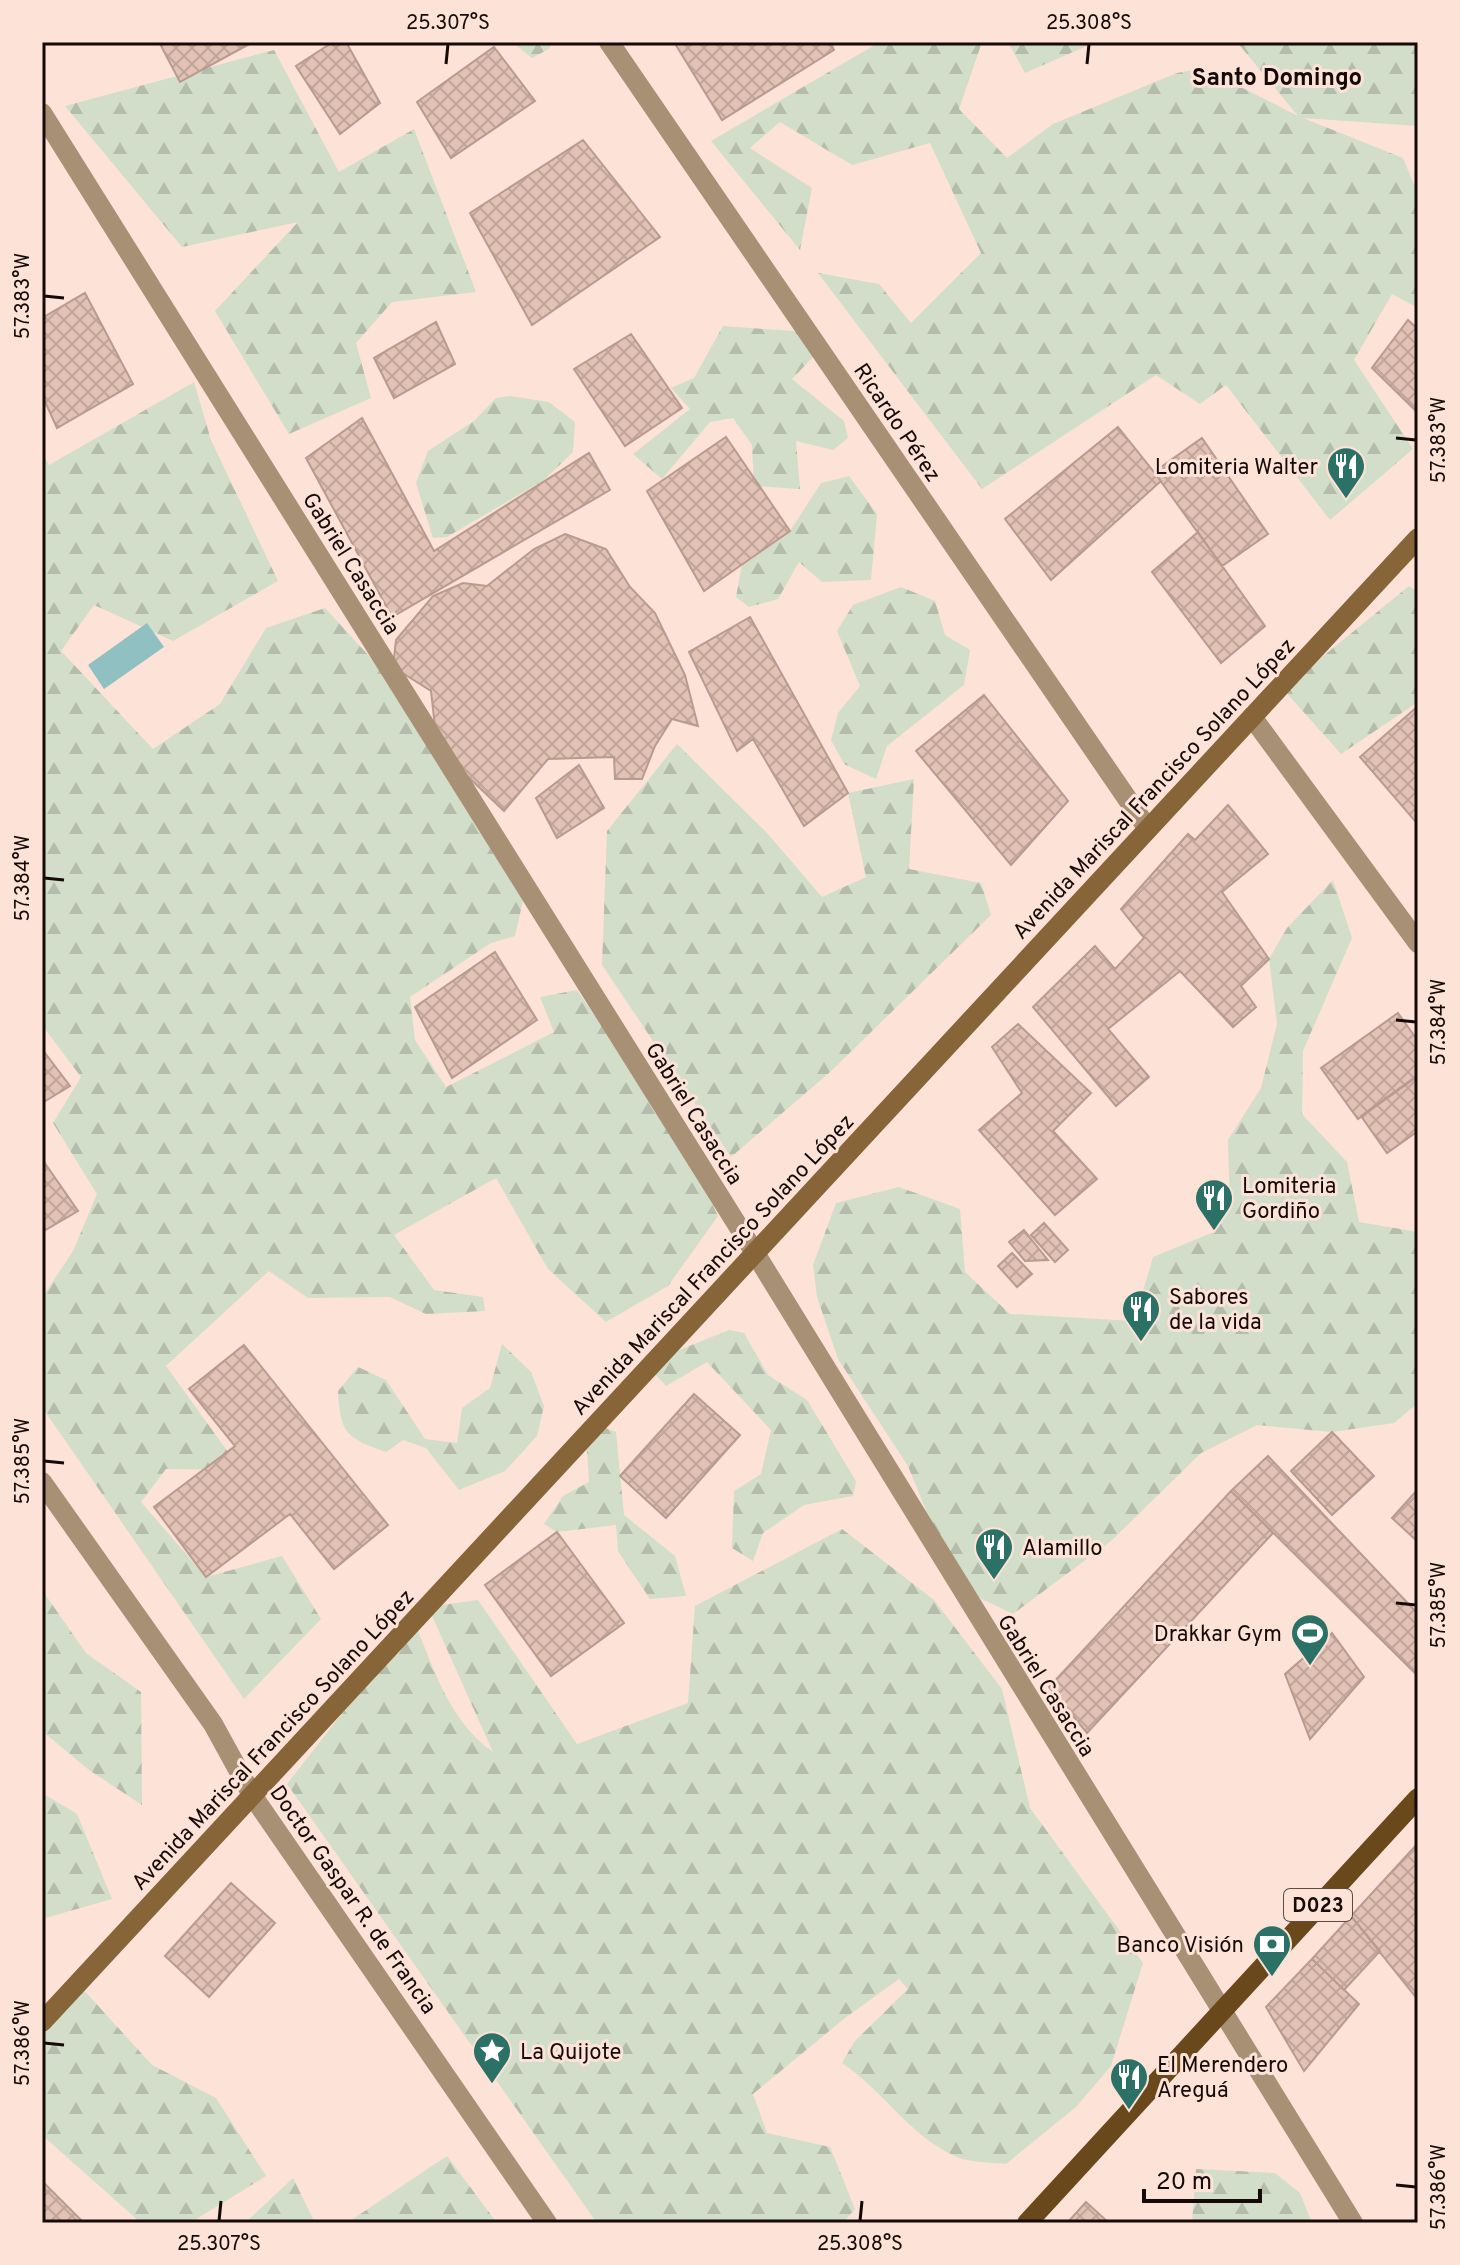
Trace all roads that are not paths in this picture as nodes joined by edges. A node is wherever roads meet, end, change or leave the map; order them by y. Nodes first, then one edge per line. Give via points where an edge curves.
1 (609, 42) edge
2 (42, 113) edge
3 (1418, 538) edge
4 (1252, 717) junction
5 (1148, 829) junction
6 (1418, 943) edge
7 (755, 1253) junction
8 (42, 1482) edge
9 (252, 1795) junction
10 (1418, 1798) edge
11 (1219, 2011) junction
12 (42, 2022) edge
13 (547, 2223) edge
14 (1027, 2223) edge
15 (1353, 2223) edge

1 - 5 street, Ricardo Pérez
2 - 7 street, Gabriel Casaccia
3 - 4 street, Avenida Mariscal Francisco Solano López
4 - 5 street, Avenida Mariscal Francisco Solano López
4 - 6 street
5 - 7 street, Avenida Mariscal Francisco Solano López
7 - 9 street, Avenida Mariscal Francisco Solano López
7 - 11 street, Gabriel Casaccia
8 - 9 street, Doctor Gaspar R. de Francia via 213,1724
9 - 12 street, Avenida Mariscal Francisco Solano López
9 - 13 street, Doctor Gaspar R. de Francia
10 - 11 main road, D023
11 - 14 main road, D023
11 - 15 street, Gabriel Casaccia

